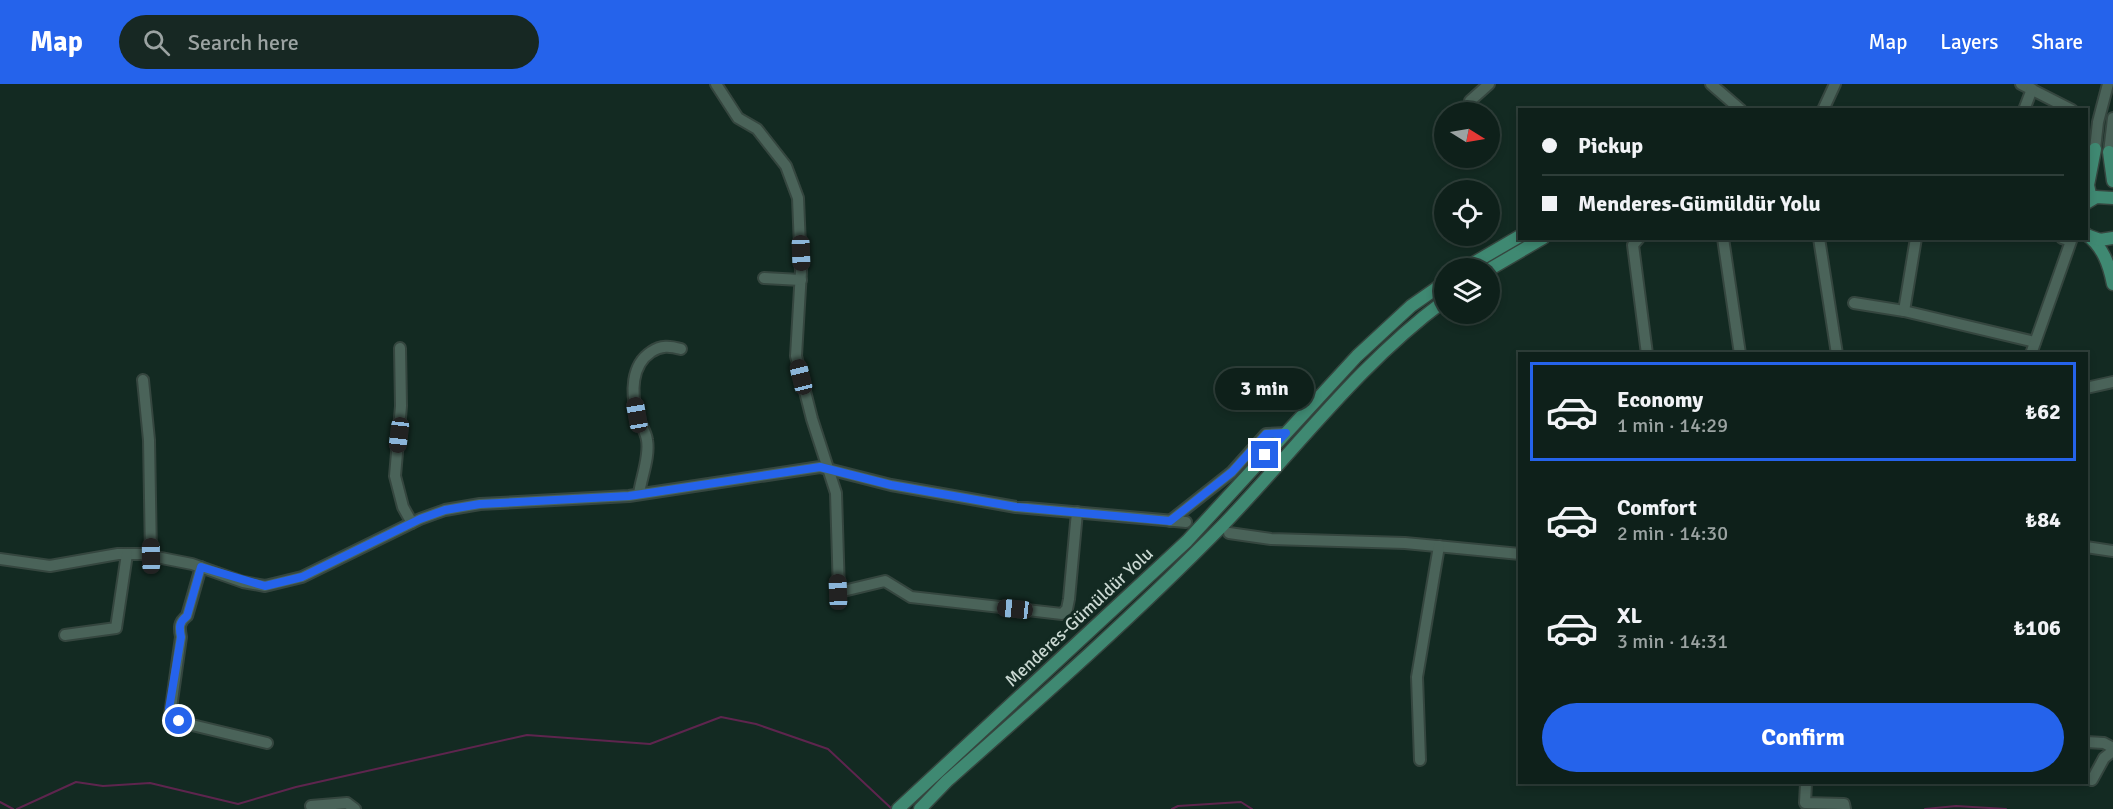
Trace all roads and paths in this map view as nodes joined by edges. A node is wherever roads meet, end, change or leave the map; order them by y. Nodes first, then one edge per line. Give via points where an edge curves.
1 (716, 84) edge
2 (1489, 84) edge
3 (1711, 84) edge
4 (1834, 84) edge
5 (2021, 84) edge
6 (2108, 84) edge
7 (2032, 89) junction
8 (1470, 101) dead end
9 (1740, 108) edge
10 (1824, 108) edge
11 (2025, 108) edge
12 (2069, 108) edge
13 (2088, 118) edge
14 (2098, 122) junction
15 (2112, 123) edge
16 (2095, 148) junction
17 (2111, 152) edge
18 (2088, 160) edge
19 (2113, 181) edge
20 (2113, 198) edge
21 (2088, 200) edge
22 (2088, 234) edge
23 (2088, 235) edge
24 (1518, 237) edge
25 (2113, 239) edge
26 (1540, 240) edge
27 (1638, 240) edge
28 (1722, 240) edge
29 (1820, 240) edge
30 (1916, 240) edge
31 (2068, 240) edge
32 (1482, 258) edge
33 (1500, 263) edge
34 (765, 278) dead end
35 (801, 280) junction
36 (2113, 284) edge
37 (1434, 290) edge
38 (1854, 303) dead end
39 (1434, 309) edge
40 (1904, 311) junction
41 (2036, 342) junction
42 (400, 348) dead end
43 (681, 349) dead end
44 (1647, 352) edge
45 (1740, 352) edge
46 (1837, 352) edge
47 (2032, 352) edge
48 (143, 380) dead end
49 (2113, 382) edge
50 (2088, 387) edge
51 (1286, 433) junction
52 (830, 468) junction
53 (639, 495) junction
54 (1077, 512) junction
55 (1170, 521) junction
56 (1186, 522) dead end
57 (412, 523) junction
58 (1229, 533) dead end
59 (1439, 546) junction
60 (2088, 547) edge
61 (2113, 551) edge
62 (127, 554) junction
63 (1518, 554) edge
64 (151, 556) junction
65 (0, 559) edge
66 (201, 567) junction
67 (65, 635) dead end
68 (2088, 742) edge
69 (267, 743) dead end
70 (2113, 749) edge
71 (1420, 760) dead end
72 (2092, 780) dead end
73 (1806, 784) edge
74 (311, 806) dead end
75 (923, 806) edge
76 (354, 809) edge
77 (898, 809) edge
78 (1845, 809) edge

1 - 35 street via 738,118 756,129 786,166 798,198
2 - 8 street
3 - 9 street
4 - 10 street
5 - 7 street
6 - 14 street
7 - 11 street
7 - 12 street
13 - 14 street
14 - 15 street
14 - 16 street
15 - 17 street
16 - 18 main road
16 - 21 main road
17 - 19 main road
20 - 21 main road
22 - 25 main road via 2100,240
23 - 36 main road via 2109,264
24 - 32 main road
26 - 33 main road
27 - 44 street via 1634,245
28 - 45 street
29 - 46 street
30 - 40 street
31 - 41 street via 2071,241
34 - 35 street
35 - 52 street via 796,356
37 - 51 main road, Menderes-Gümüldür Yolu via 1357,356
38 - 40 street
39 - 75 main road, Menderes-Gümüldür Yolu via 1368,365 1166,583
40 - 41 street
41 - 47 street
42 - 57 street via 401,406 395,476
43 - 53 street via 656,348 636,367 633,394 647,439
48 - 64 street
49 - 50 street
51 - 55 street via 1266,434 1232,472
51 - 77 main road, Menderes-Gümüldür Yolu via 1153,574
52 - 53 street
52 - 54 street via 931,493
52 - 54 street via 836,493 838,592 885,581 911,597 1062,614 1069,599
53 - 57 street via 480,504 445,510
54 - 55 street
55 - 56 street
57 - 66 street via 302,577 281,583 265,586
58 - 59 street via 1271,539
59 - 63 street
59 - 71 street via 1417,677
60 - 61 street
62 - 64 street
62 - 65 street via 51,566
62 - 67 street via 116,628
64 - 66 street
66 - 69 street via 187,616 179,628 170,715 192,725
68 - 70 street via 2104,743
70 - 72 street
73 - 78 street via 1805,803 1844,804
74 - 76 street via 347,802

